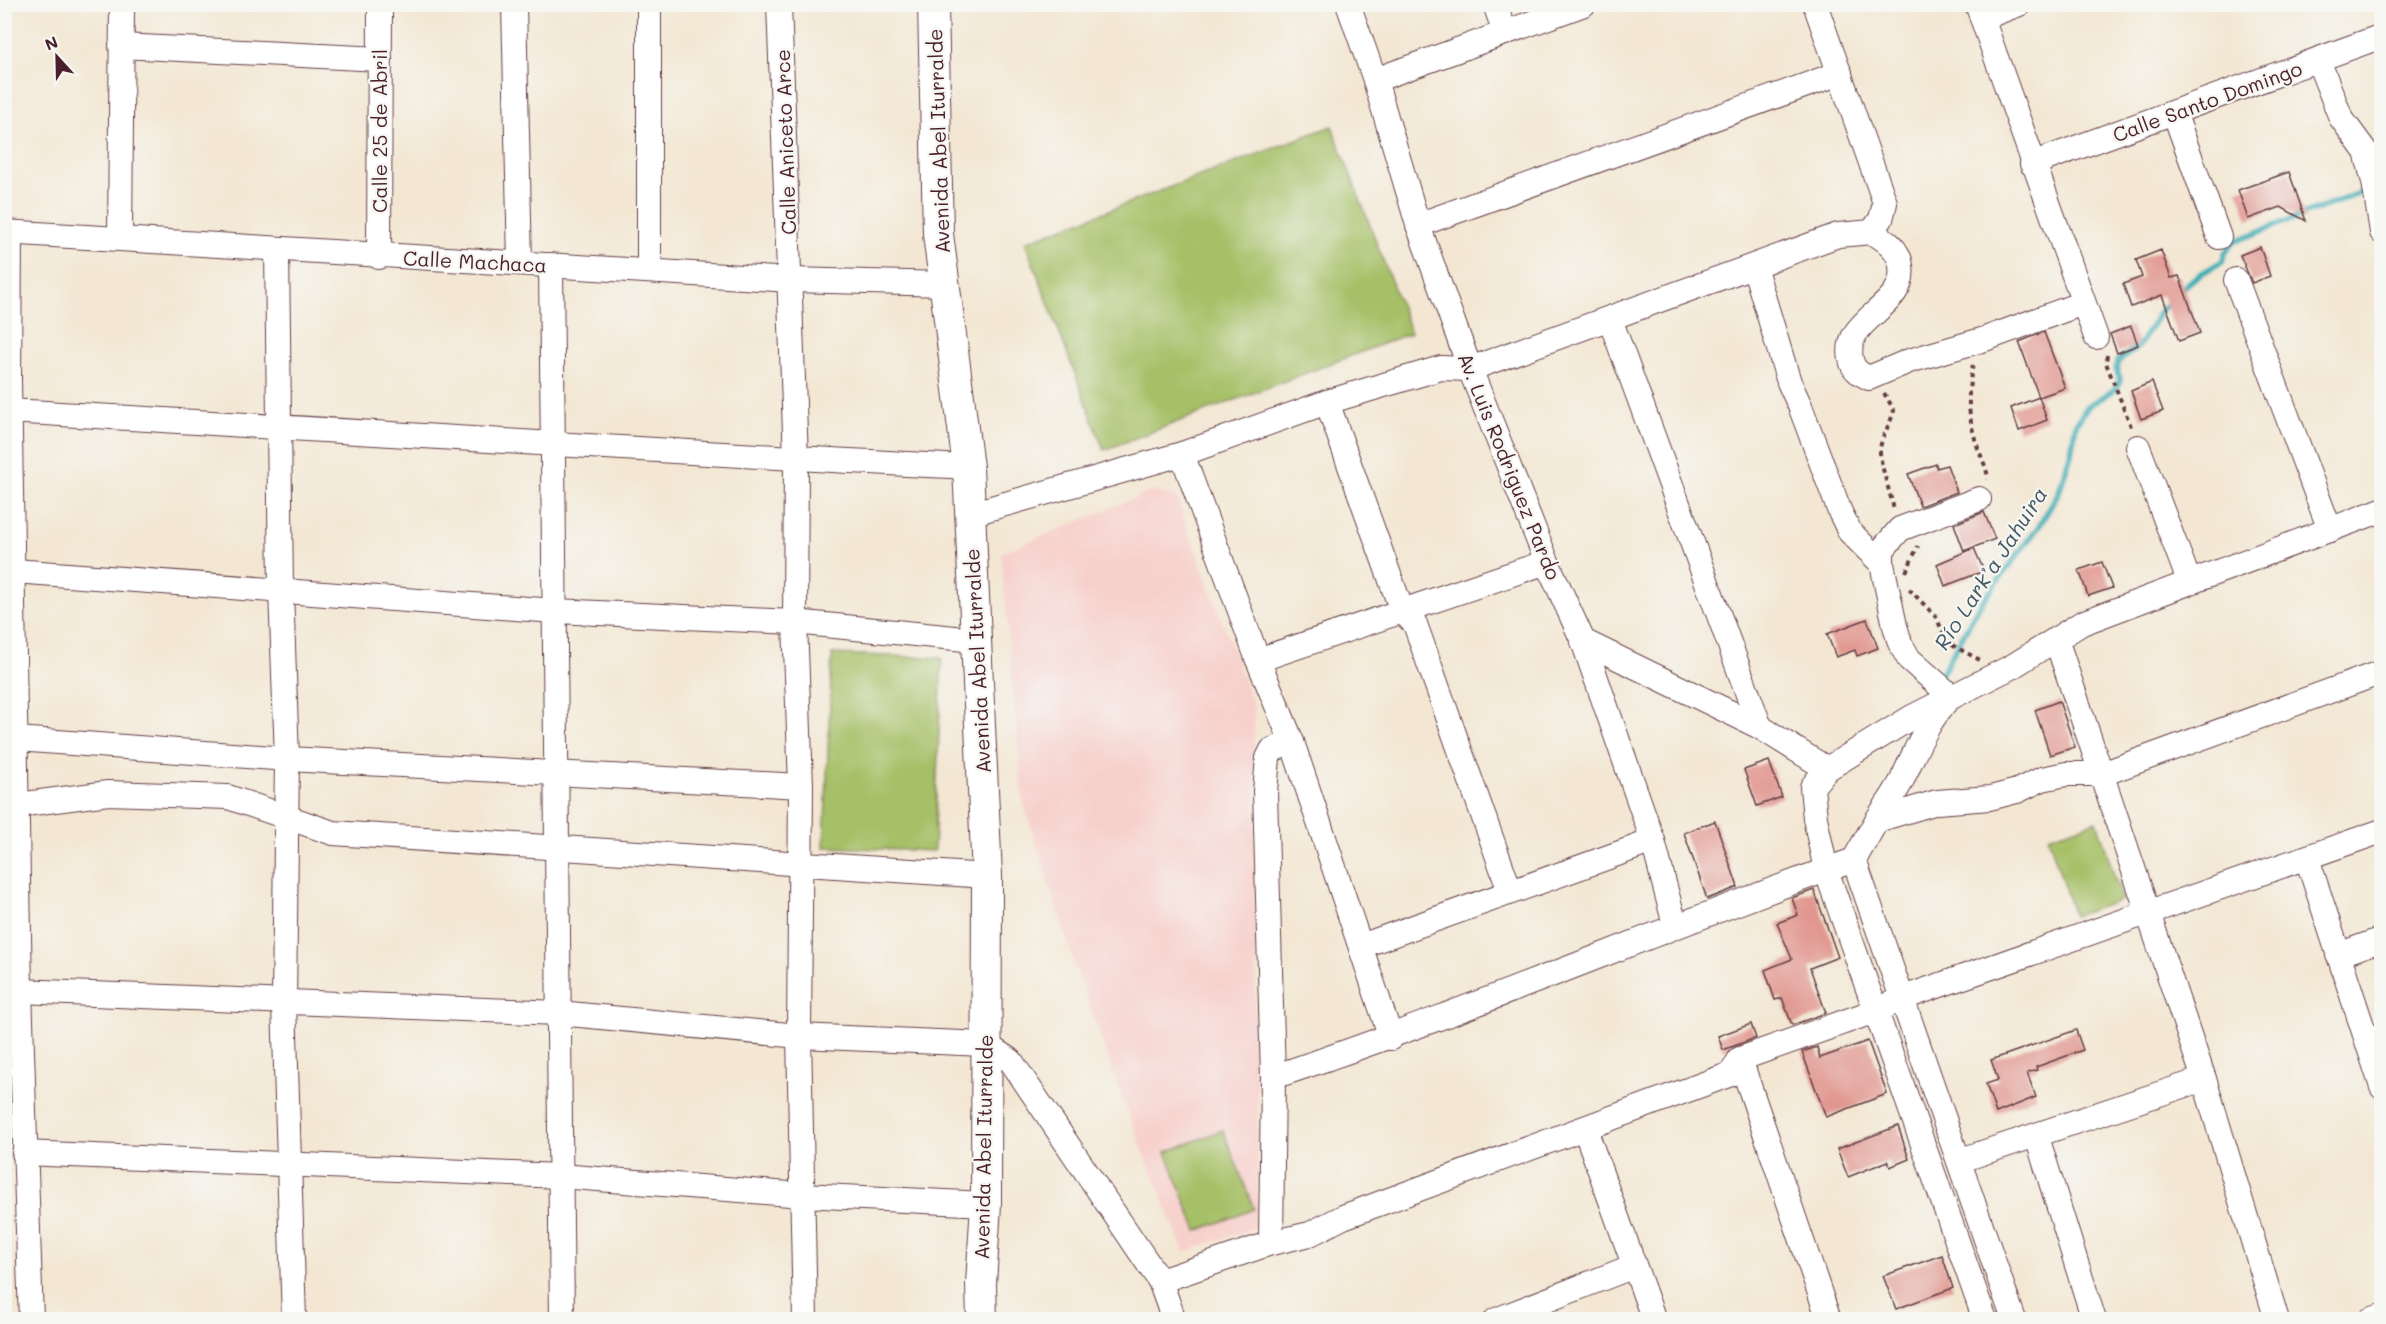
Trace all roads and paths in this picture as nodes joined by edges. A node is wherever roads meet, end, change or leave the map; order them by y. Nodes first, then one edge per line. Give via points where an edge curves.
1 (122, 4) edge
2 (380, 4) edge
3 (514, 4) edge
4 (649, 4) edge
5 (779, 4) edge
6 (933, 4) edge
7 (1348, 4) edge
8 (1495, 4) edge
9 (1584, 4) edge
10 (1815, 4) edge
11 (2019, 4) edge
12 (1979, 11) edge
13 (1505, 33) junction
14 (2382, 36) edge
15 (121, 46) junction
16 (380, 59) junction
17 (2318, 60) junction
18 (1840, 73) junction
19 (1375, 80) junction
20 (2174, 112) junction
21 (2032, 164) junction
22 (1418, 225) junction
23 (7, 232) edge
24 (1872, 232) junction
25 (2382, 232) edge
26 (2220, 237) dead end
27 (120, 238) junction
28 (277, 249) junction
29 (379, 257) junction
30 (520, 263) junction
31 (551, 265) junction
32 (1754, 266) junction
33 (649, 271) junction
34 (791, 280) junction
35 (2236, 280) dead end
36 (946, 284) junction
37 (2084, 303) junction
38 (1610, 319) junction
39 (2096, 337) joint
40 (1985, 339) junction
41 (1470, 369) junction
42 (1884, 372) junction
43 (7, 380) edge
44 (1327, 402) junction
45 (9, 411) junction
46 (279, 426) junction
47 (551, 446) junction
48 (2138, 447) joint
49 (1182, 454) junction
50 (795, 459) junction
51 (968, 467) junction
52 (1979, 499) joint
53 (2382, 510) edge
54 (970, 514) junction
55 (9, 524) edge
56 (2330, 530) junction
57 (1893, 535) junction
58 (1922, 539) dead end
59 (1547, 562) junction
60 (1882, 564) junction
61 (14, 571) junction
62 (1905, 578) dead end
63 (2189, 581) junction
64 (1905, 586) dead end
65 (281, 590) junction
66 (555, 611) junction
67 (1402, 611) junction
68 (795, 622) junction
69 (2056, 639) junction
70 (975, 640) junction
71 (1582, 641) junction
72 (1967, 653) dead end
73 (1258, 660) junction
74 (2382, 672) edge
75 (1951, 696) junction
76 (1760, 727) junction
77 (17, 740) junction
78 (1292, 742) junction
79 (287, 759) junction
80 (1827, 769) junction
81 (557, 772) junction
82 (2102, 774) junction
83 (801, 786) junction
84 (18, 805) junction
85 (287, 818) junction
86 (1877, 820) junction
87 (2382, 831) edge
88 (1653, 841) junction
89 (558, 849) junction
90 (2307, 858) junction
91 (1854, 860) junction
92 (798, 864) junction
93 (1826, 870) junction
94 (987, 876) junction
95 (1510, 891) junction
96 (2149, 913) junction
97 (1675, 925) junction
98 (2382, 939) edge
99 (1361, 946) junction
100 (2338, 955) junction
101 (20, 991) junction
102 (1903, 998) junction
103 (285, 1003) junction
104 (1875, 1011) junction
105 (559, 1013) junction
106 (800, 1036) junction
107 (1391, 1038) junction
108 (985, 1044) junction
109 (1740, 1059) junction
110 (1273, 1077) junction
111 (2204, 1079) junction
112 (2382, 1087) edge
113 (1585, 1129) junction
114 (2037, 1137) junction
115 (24, 1154) junction
116 (1961, 1160) junction
117 (291, 1165) junction
118 (560, 1176) junction
119 (802, 1195) junction
120 (986, 1204) junction
121 (1271, 1244) junction
122 (1634, 1266) junction
123 (1160, 1281) junction
124 (2382, 1316) edge
125 (31, 1320) edge
126 (294, 1320) edge
127 (562, 1320) edge
128 (805, 1320) edge
129 (982, 1320) edge
130 (1174, 1320) edge
131 (1496, 1320) edge
132 (1654, 1320) edge
133 (1829, 1320) edge
134 (1985, 1320) edge
135 (2014, 1320) edge
136 (2094, 1320) edge
137 (2277, 1320) edge
138 (2370, 1320) edge

1 - 15 street
2 - 16 street, Calle 25 de Abril
3 - 30 street
4 - 33 street
5 - 34 street, Calle Aniceto Arce
6 - 36 street, Avenida Abel Iturralde via 938,234
7 - 19 street, Av. Luis Rodriguez Pardo
8 - 13 street
9 - 13 street
10 - 18 street
11 - 12 street
12 - 21 street
13 - 19 street
14 - 17 street, Calle Santo Domingo
15 - 16 street
15 - 27 street
16 - 29 street, Calle 25 de Abril
17 - 20 street, Calle Santo Domingo
17 - 25 street via 2341,118 2366,152
18 - 22 street
18 - 24 street via 1886,203
19 - 22 street, Av. Luis Rodriguez Pardo
20 - 21 street, Calle Santo Domingo
20 - 26 street
21 - 37 street
22 - 41 street, Av. Luis Rodriguez Pardo
23 - 27 street, Calle Machaca
23 - 43 street
24 - 32 street via 1838,235
24 - 42 street via 1900,256 1903,277 1887,303 1867,319 1853,339 1850,352 1857,373 1869,378
27 - 28 street, Calle Machaca
28 - 29 street, Calle Machaca
28 - 46 street
29 - 30 street, Calle Machaca
30 - 31 street, Calle Machaca
31 - 33 street, Calle Machaca
31 - 47 street
32 - 38 street
32 - 60 street via 1788,382 1829,488 1850,532
33 - 34 street, Calle Machaca
34 - 36 street, Calle Machaca
34 - 50 street, Calle Aniceto Arce
35 - 56 street
36 - 51 street, Avenida Abel Iturralde
37 - 39 street
37 - 40 street
38 - 41 street
38 - 76 street
39 - 48 path via 2107,356 2106,363
40 - 42 street
40 - 52 path via 1976,354 1968,395 1970,423 1987,469 1988,481
41 - 44 street via 1441,368
41 - 59 street, Av. Luis Rodriguez Pardo
42 - 57 path via 1885,396 1894,410 1883,437 1880,460 1891,495
43 - 45 street
44 - 49 street
44 - 67 street
45 - 46 street
45 - 55 street
46 - 47 street
46 - 65 street
47 - 50 street
47 - 66 street
48 - 63 street
49 - 54 street
49 - 73 street
50 - 51 street
50 - 68 street, Calle Aniceto Arce
51 - 54 street, Avenida Abel Iturralde
52 - 57 street
53 - 56 street
54 - 70 street, Avenida Abel Iturralde
55 - 61 street
56 - 63 street
57 - 60 street via 1882,550
58 - 62 path
59 - 67 street
59 - 71 street, Av. Luis Rodriguez Pardo
60 - 75 street via 1900,643 1915,665
61 - 65 street
61 - 77 street
63 - 69 street via 2082,623
64 - 72 path via 1936,617 1948,643
65 - 66 street
65 - 79 street
66 - 68 street
66 - 81 street
67 - 73 street
67 - 95 street via 1415,624
68 - 70 street
68 - 83 street, Calle Aniceto Arce
69 - 75 street via 2013,666
69 - 82 street
70 - 94 street, Avenida Abel Iturralde
71 - 76 street
71 - 88 street, Av. Luis Rodriguez Pardo
73 - 78 street
74 - 82 street
75 - 80 street
75 - 86 street via 1920,738 1901,782
76 - 80 street
77 - 79 street
77 - 84 street
78 - 99 street
78 - 110 street via 1272,750 1265,791
79 - 81 street
79 - 85 street
80 - 93 street via 1812,787
81 - 83 street
81 - 89 street
82 - 86 street via 2066,774 1990,798 1938,801
82 - 96 street
83 - 92 street, Calle Aniceto Arce
84 - 85 street via 108,793 228,797
84 - 101 street
85 - 89 street via 333,833
85 - 103 street
86 - 91 street
87 - 90 street
88 - 95 street
88 - 97 street, Av. Luis Rodriguez Pardo
89 - 92 street
89 - 105 street
90 - 96 street
90 - 100 street
91 - 93 street
91 - 102 street
92 - 94 street
92 - 106 street, Calle Aniceto Arce
93 - 97 street
93 - 104 street
94 - 108 street, Avenida Abel Iturralde
95 - 99 street
96 - 102 street
96 - 111 street
97 - 107 street
98 - 100 street
99 - 107 street
100 - 112 street
101 - 103 street
101 - 115 street
102 - 104 street
102 - 116 street
103 - 105 street
103 - 117 street
104 - 109 street
104 - 134 street
105 - 106 street
105 - 118 street
106 - 108 street
106 - 119 street, Calle Aniceto Arce
107 - 110 street
108 - 120 street, Avenida Abel Iturralde
108 - 123 street via 1011,1061
109 - 113 street via 1731,1074
109 - 133 street
110 - 121 street
111 - 114 street
111 - 137 street
113 - 121 street via 1343,1217 1310,1234
113 - 122 street
114 - 116 street
114 - 136 street
115 - 117 street
115 - 125 street
116 - 135 street
117 - 118 street
117 - 126 street
118 - 119 street
118 - 127 street
119 - 120 street
119 - 128 street, Calle Aniceto Arce
120 - 129 street, Avenida Abel Iturralde
121 - 123 street
122 - 131 street
122 - 132 street
123 - 130 street
124 - 138 street

